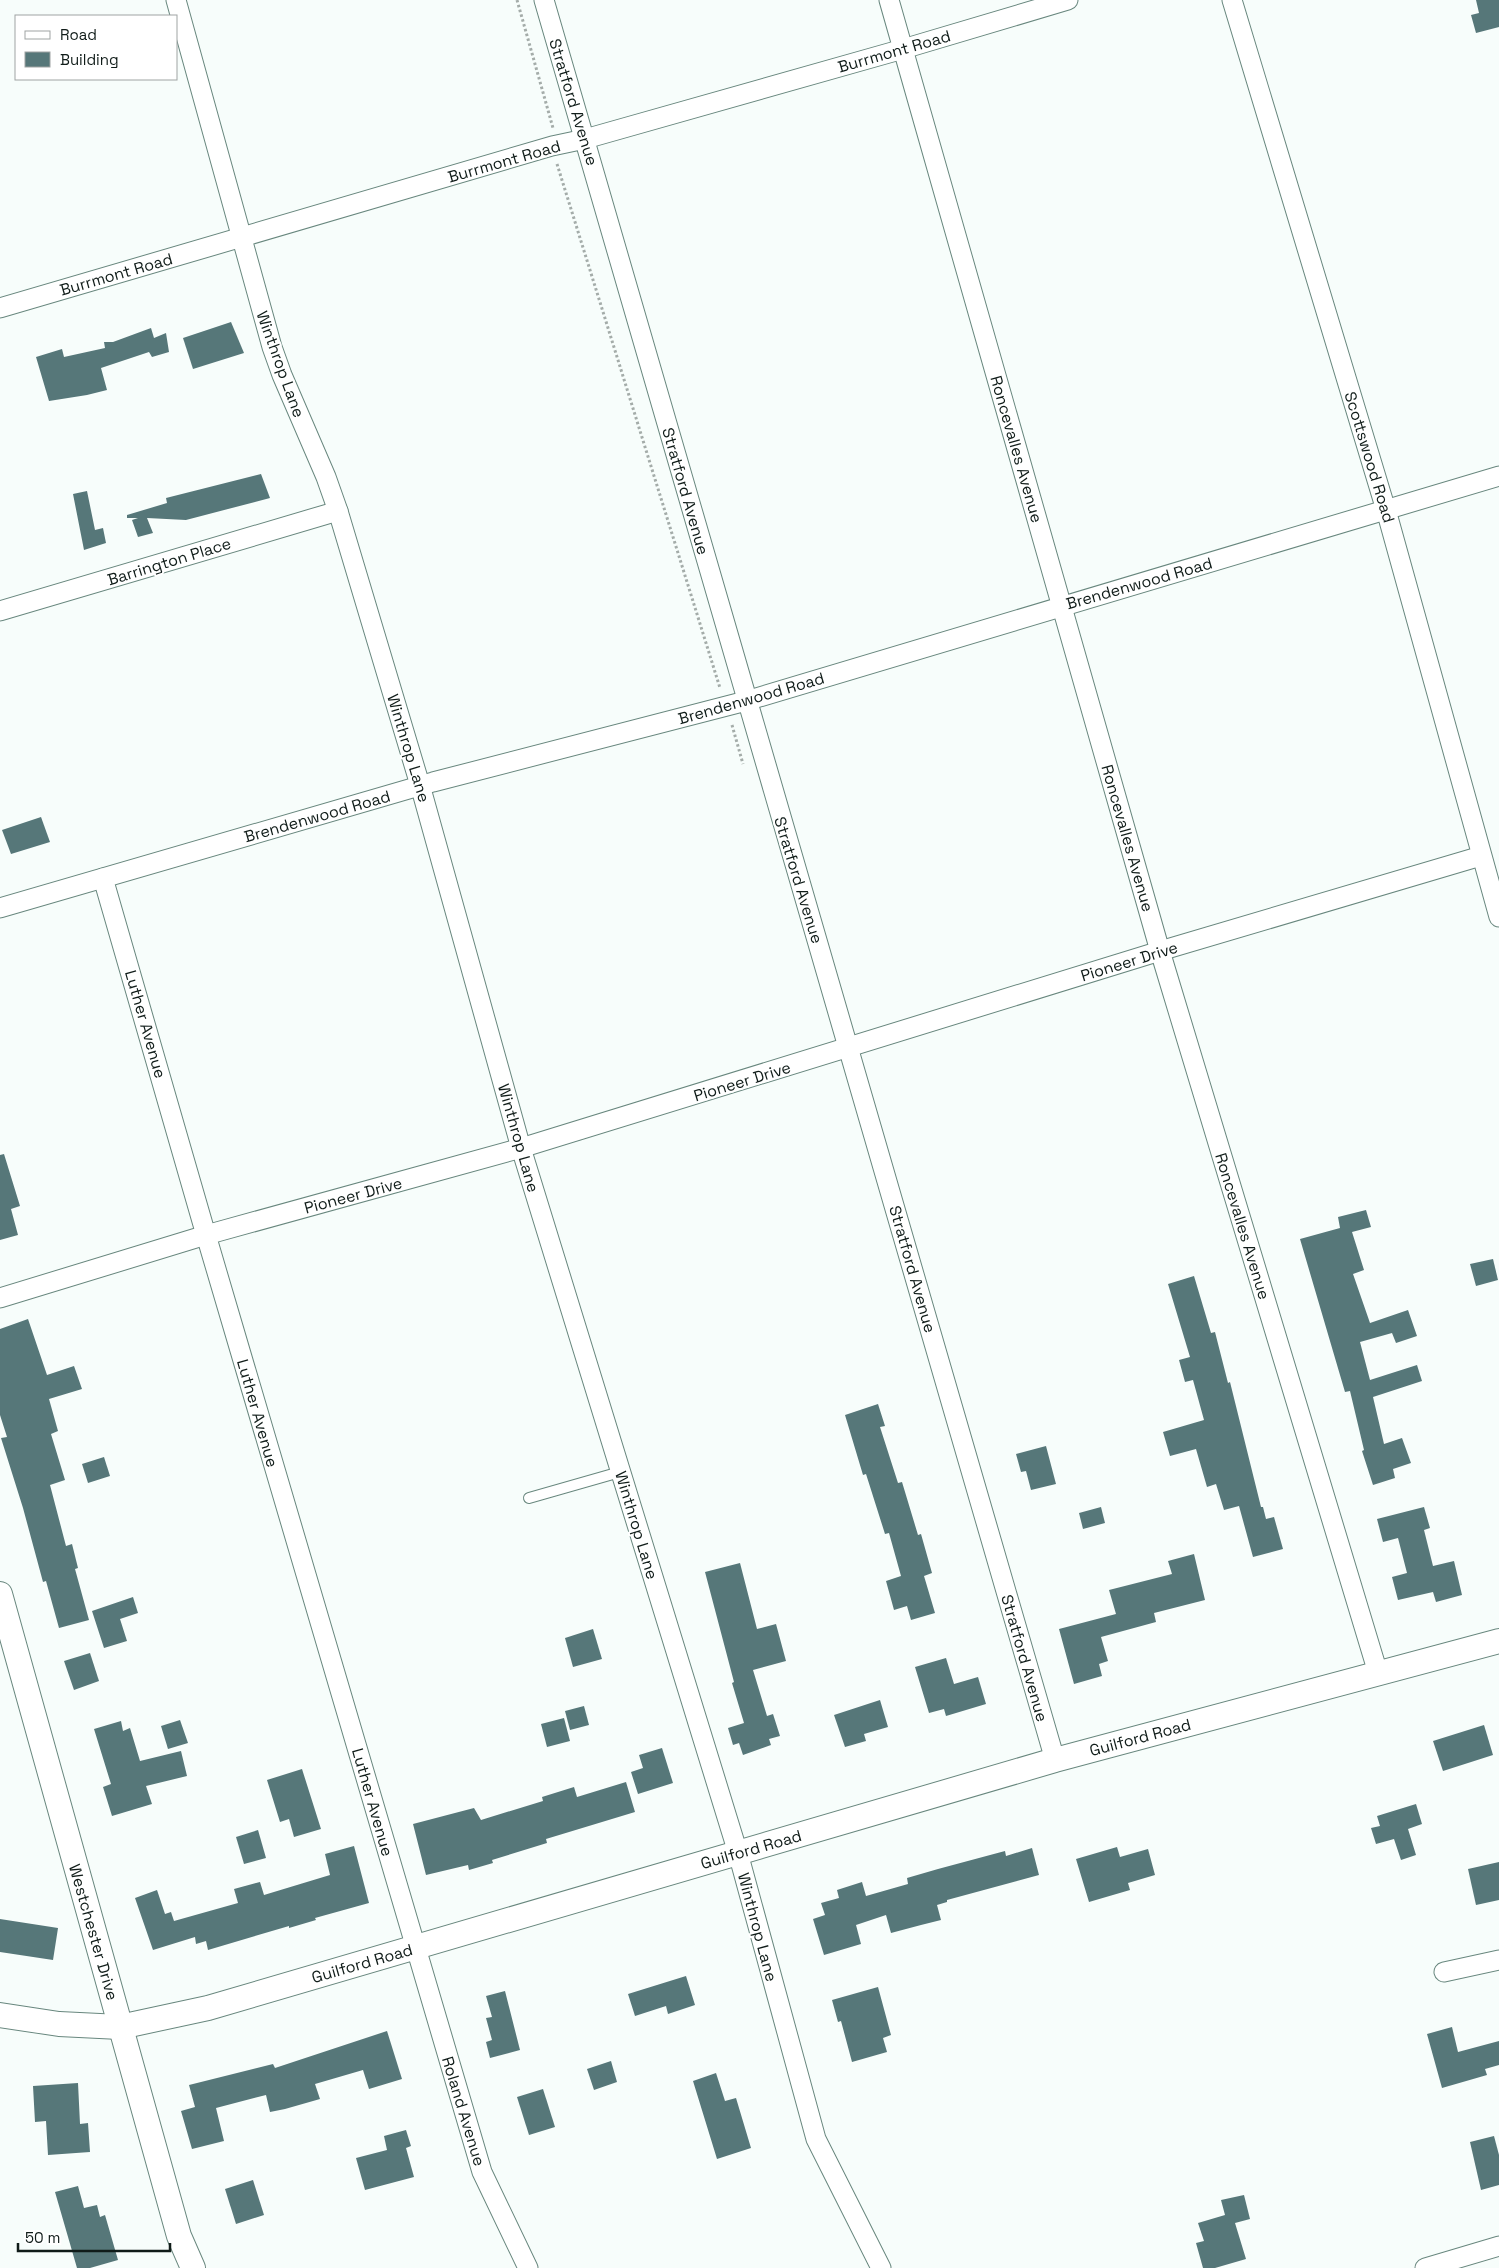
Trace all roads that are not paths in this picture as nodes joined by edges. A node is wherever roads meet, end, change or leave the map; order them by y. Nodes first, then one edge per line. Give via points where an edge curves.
1 (176, 0) edge
2 (544, 0) edge
3 (889, 0) edge
4 (1068, 0) edge
5 (1232, 0) edge
6 (903, 50) junction
7 (585, 139) junction
8 (241, 237) junction
9 (0, 308) edge
10 (1499, 476) edge
11 (1386, 510) junction
12 (338, 511) junction
13 (1061, 606) junction
14 (0, 612) edge
15 (746, 701) junction
16 (420, 786) junction
17 (1481, 856) junction
18 (104, 878) junction
19 (0, 908) edge
20 (1499, 917) edge
21 (1160, 951) junction
22 (849, 1048) junction
23 (521, 1148) junction
24 (206, 1235) junction
25 (0, 1298) edge
26 (620, 1472) junction
27 (529, 1498) dead end
28 (0, 1594) edge
29 (1499, 1642) edge
30 (1378, 1673) junction
31 (1055, 1760) junction
32 (738, 1853) junction
33 (416, 1948) junction
34 (1499, 1960) edge
35 (1444, 1972) dead end
36 (0, 2015) edge
37 (120, 2026) junction
38 (1499, 2246) edge
39 (194, 2268) edge
40 (528, 2268) edge
41 (881, 2268) edge
42 (1425, 2268) edge

1 - 8 street, Winthrop Lane
2 - 7 street, Stratford Avenue
3 - 6 street, Roncevalles Avenue
4 - 6 street, Burrmont Road
5 - 11 street, Scottswood Road
6 - 7 street, Burrmont Road
6 - 13 street, Roncevalles Avenue
7 - 8 street, Burrmont Road
7 - 15 street, Stratford Avenue
8 - 9 street, Burrmont Road
8 - 12 street, Winthrop Lane via 282,375
10 - 11 street, Brendenwood Road
11 - 13 street, Brendenwood Road
11 - 17 street, Scottswood Road
12 - 14 street, Barrington Place
12 - 16 street, Winthrop Lane
13 - 15 street, Brendenwood Road
13 - 21 street, Roncevalles Avenue
15 - 16 street, Brendenwood Road
15 - 22 street, Stratford Avenue
16 - 18 street, Brendenwood Road
16 - 23 street, Winthrop Lane
17 - 20 street, Scottswood Road
17 - 21 street, Pioneer Drive
18 - 19 street, Brendenwood Road
18 - 24 street, Luther Avenue
21 - 22 street, Pioneer Drive
21 - 30 street, Roncevalles Avenue
22 - 23 street, Pioneer Drive
22 - 31 street, Stratford Avenue
23 - 24 street, Pioneer Drive
23 - 26 street, Winthrop Lane
24 - 25 street, Pioneer Drive
24 - 33 street, Luther Avenue
26 - 27 lane
26 - 32 street, Winthrop Lane
28 - 37 street, Westchester Drive
29 - 30 street, Guilford Road
30 - 31 street, Guilford Road
31 - 32 street, Guilford Road
32 - 33 street, Guilford Road
32 - 41 street, Winthrop Lane via 816,2139
33 - 37 street, Guilford Road via 208,2008
33 - 40 street, Roland Avenue via 482,2172
34 - 35 street
36 - 37 street, Guilford Road via 60,2024
37 - 39 street, Westchester Drive via 179,2236
38 - 42 street

